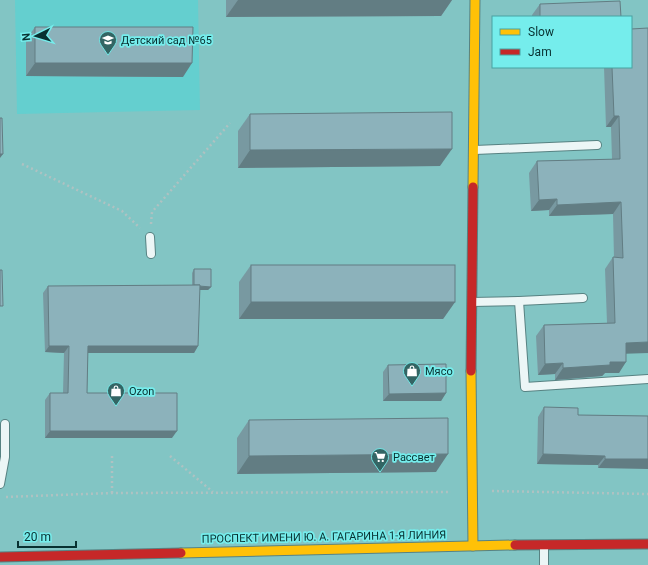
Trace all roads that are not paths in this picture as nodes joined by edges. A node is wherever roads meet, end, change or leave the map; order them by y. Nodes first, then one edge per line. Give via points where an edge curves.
1 (475, 0) edge
2 (597, 146) dead end
3 (474, 150) junction
4 (150, 237) road end
5 (151, 254) dead end
6 (583, 298) dead end
7 (520, 301) junction
8 (472, 302) junction
9 (648, 379) edge
10 (5, 424) dead end
11 (0, 484) edge
12 (648, 544) edge
13 (544, 545) junction
14 (473, 546) junction
15 (0, 557) edge
16 (544, 565) edge

1 - 3 main road
2 - 3 lane
3 - 8 main road
4 - 5 lane
6 - 7 lane
7 - 8 lane
7 - 9 lane via 525,387
8 - 14 main road
10 - 11 lane via 5,457
12 - 13 main road, ПРОСПЕКТ ИМЕНИ Ю. А. ГАГАРИНА 1-Я ЛИНИЯ
13 - 14 main road, ПРОСПЕКТ ИМЕНИ Ю. А. ГАГАРИНА 1-Я ЛИНИЯ
13 - 16 lane
14 - 15 main road, ПРОСПЕКТ ИМЕНИ Ю. А. ГАГАРИНА 1-Я ЛИНИЯ

